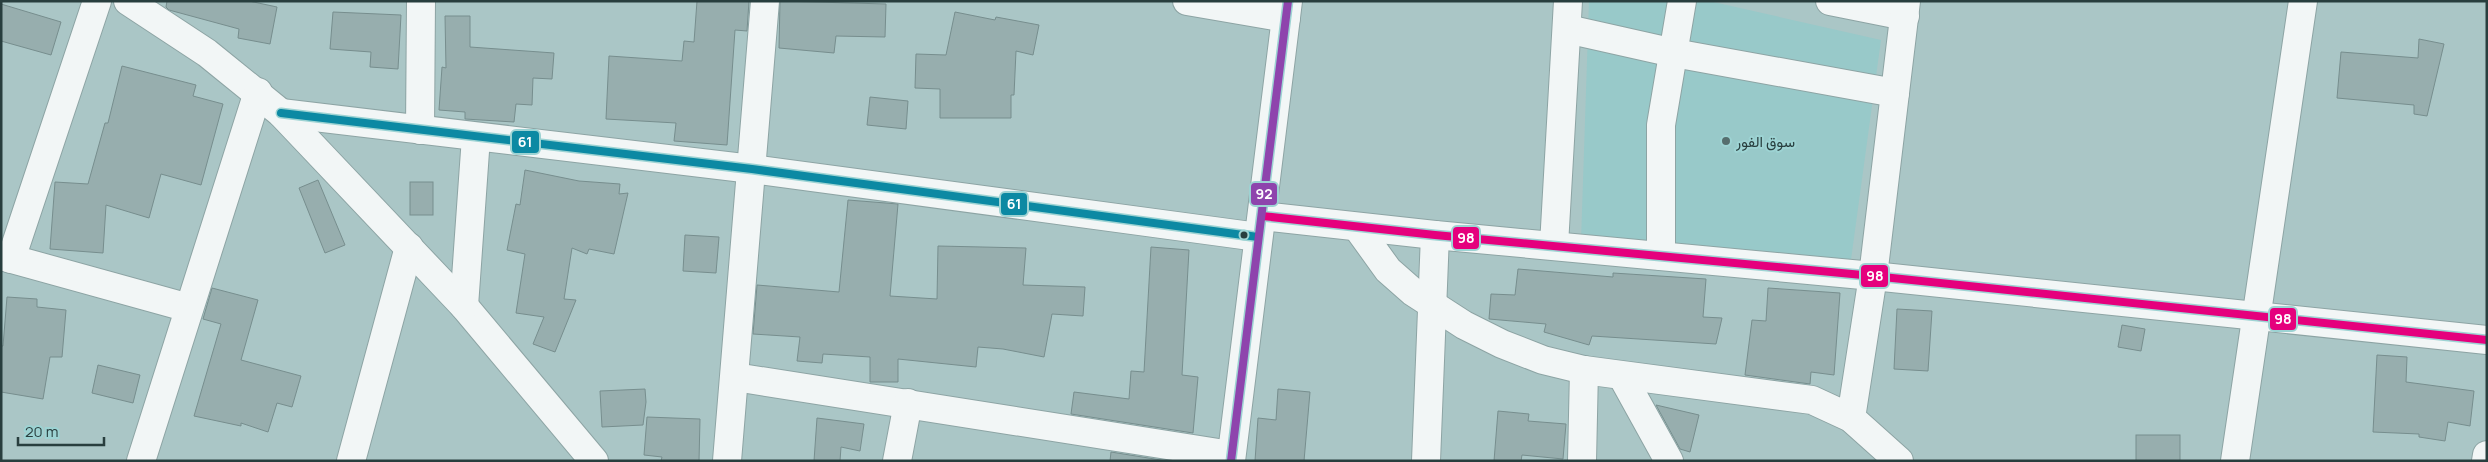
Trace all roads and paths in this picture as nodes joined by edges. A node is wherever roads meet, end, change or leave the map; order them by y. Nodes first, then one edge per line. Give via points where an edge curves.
1 (98, 1) edge
2 (128, 1) edge
3 (421, 1) edge
4 (766, 1) edge
5 (1187, 1) edge
6 (1568, 1) edge
7 (1682, 1) edge
8 (1830, 1) edge
9 (2304, 1) edge
10 (1905, 8) edge
11 (1287, 10) edge
12 (1567, 28) junction
13 (1674, 53) junction
14 (258, 92) junction
15 (1895, 93) junction
16 (281, 113) junction
17 (420, 130) junction
18 (476, 137) junction
19 (752, 169) junction
20 (1260, 226) junction
21 (1358, 227) junction
22 (1435, 235) junction
23 (1554, 245) junction
24 (409, 247) junction
25 (1661, 256) junction
26 (6, 257) edge
27 (1873, 276) junction
28 (1432, 305) junction
29 (464, 306) junction
30 (189, 308) junction
31 (2256, 315) junction
32 (2487, 340) edge
33 (1584, 370) junction
34 (1622, 376) junction
35 (736, 377) junction
36 (908, 403) junction
37 (1851, 418) junction
38 (2487, 455) edge
39 (1231, 458) edge
40 (141, 461) edge
41 (351, 461) edge
42 (594, 461) edge
43 (727, 461) edge
44 (898, 461) edge
45 (1426, 461) edge
46 (1582, 461) edge
47 (1669, 461) edge
48 (1898, 461) edge
49 (2235, 461) edge
50 (2486, 461) edge

1 - 26 street
2 - 14 street via 175,30
3 - 17 street
4 - 19 street
5 - 11 street
6 - 12 street
7 - 13 street
8 - 10 street
9 - 31 street
10 - 15 street
11 - 20 street
12 - 13 street
12 - 23 street
13 - 15 street
13 - 25 street via 1661,125
14 - 16 street
14 - 30 street
15 - 27 street
16 - 17 street
16 - 24 street
17 - 18 street
18 - 19 street
18 - 29 street
19 - 20 street
19 - 35 street
20 - 21 street
20 - 39 street
21 - 22 street
21 - 28 street via 1388,270
22 - 23 street
22 - 28 street
23 - 25 street
24 - 29 street
24 - 41 street
25 - 27 street
26 - 30 street
27 - 31 street
27 - 37 street
28 - 33 street via 1502,344 1542,360
28 - 45 street
29 - 42 street
30 - 40 street
31 - 32 street
31 - 49 street
33 - 34 street
33 - 46 street
34 - 37 street via 1812,400
34 - 47 street
35 - 36 street
35 - 43 street
36 - 39 street
36 - 44 street
37 - 48 street
38 - 50 street

